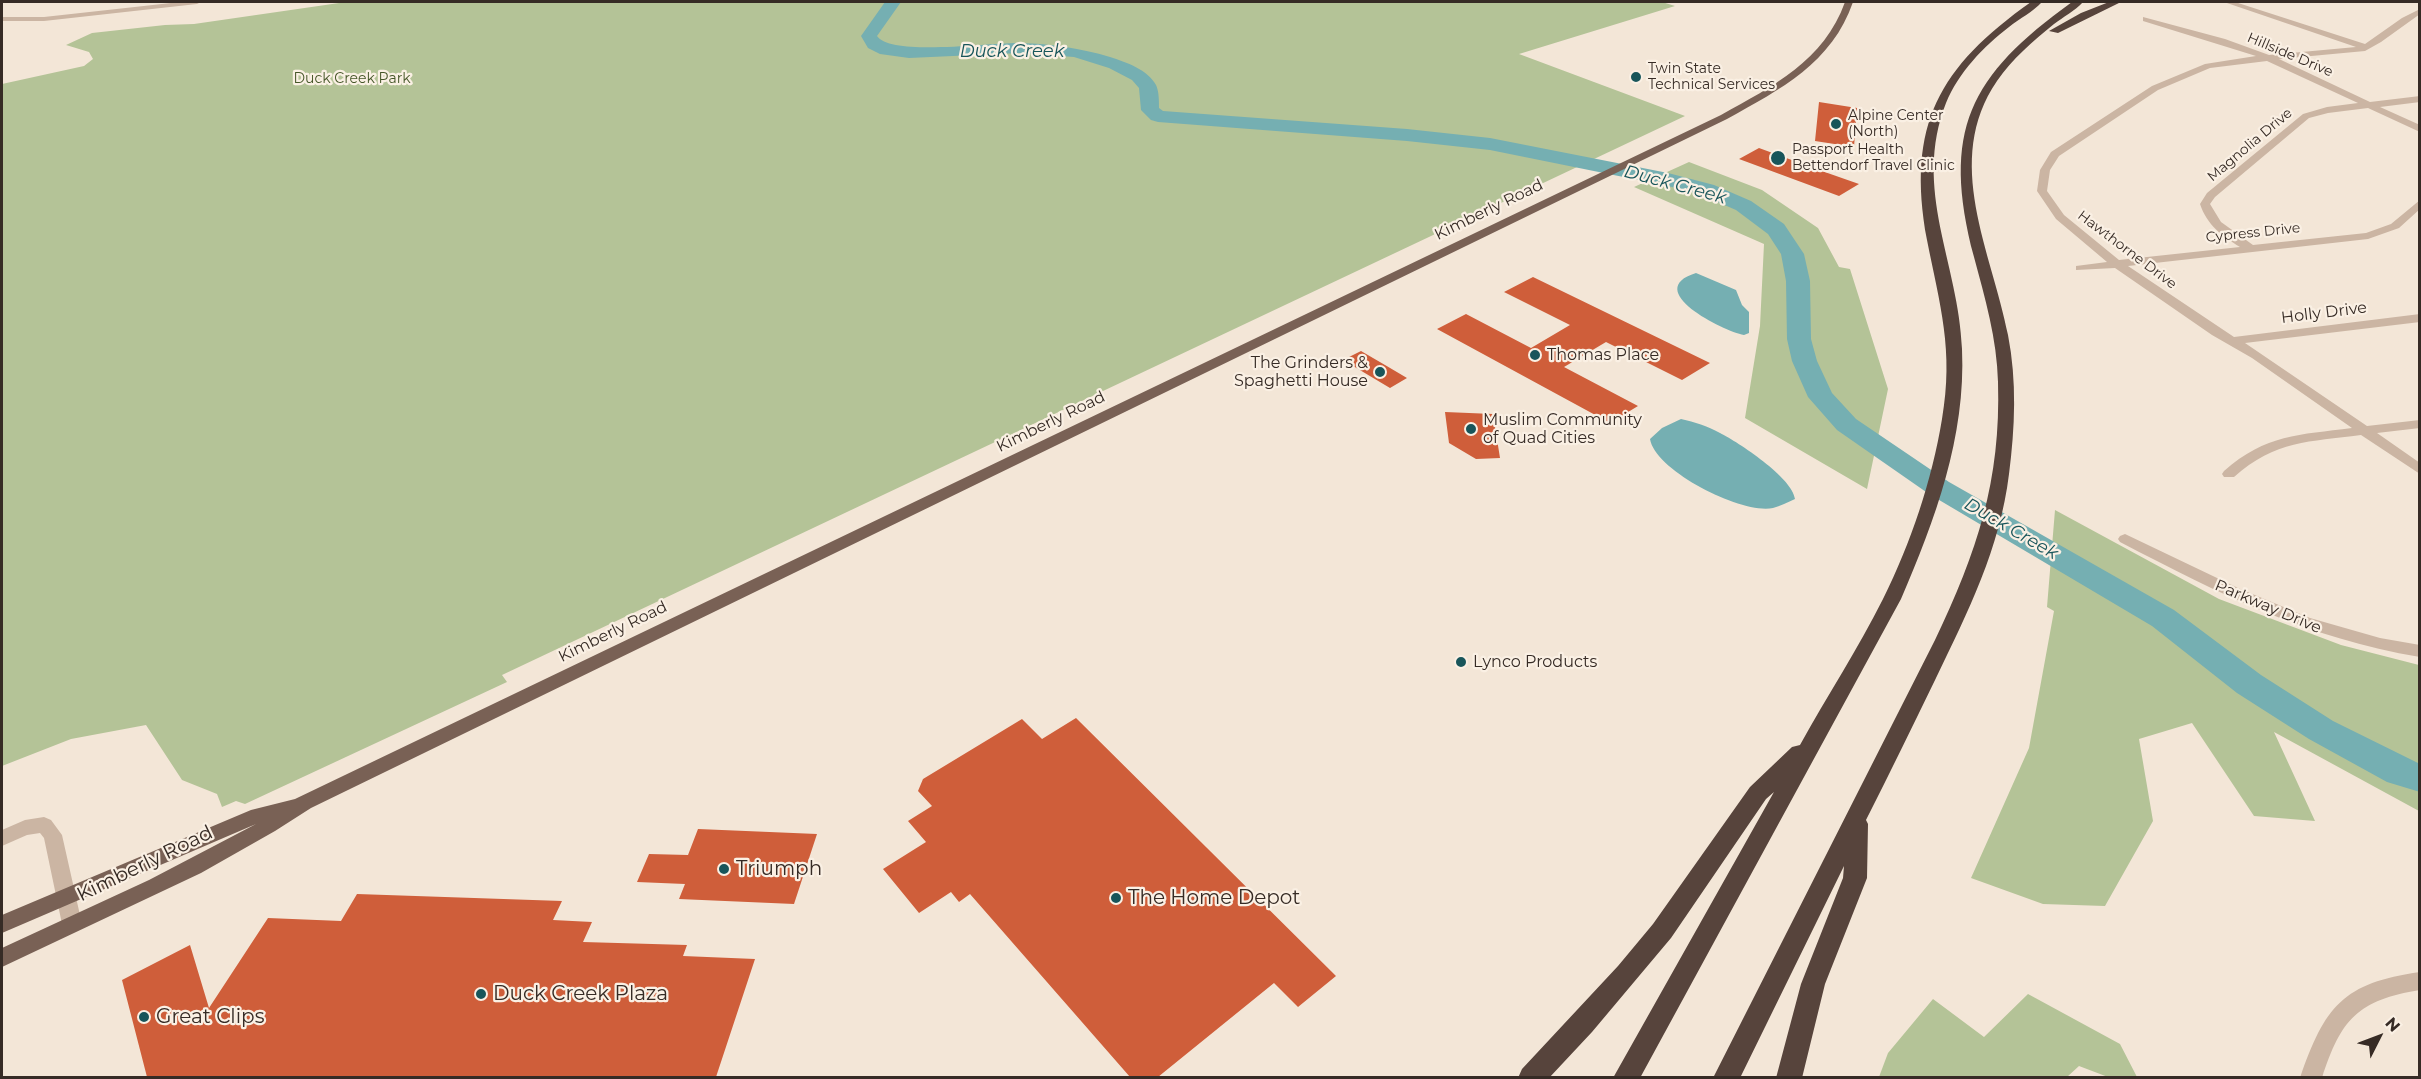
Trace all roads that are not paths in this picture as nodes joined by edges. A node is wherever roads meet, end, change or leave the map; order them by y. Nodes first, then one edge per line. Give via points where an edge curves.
1 (197, 2) edge
2 (1849, 2) edge
3 (2037, 2) edge
4 (2078, 2) edge
5 (2116, 2) edge
6 (2228, 2) edge
7 (2419, 10) edge
8 (2, 19) edge
9 (2146, 19) dead end
10 (2367, 47) junction
11 (2015, 51) junction
12 (2269, 58) junction
13 (2420, 99) edge
14 (2368, 105) junction
15 (2420, 129) edge
16 (2420, 203) edge
17 (2251, 249) junction
18 (2116, 264) junction
19 (2080, 268) dead end
20 (2420, 318) edge
21 (2233, 341) junction
22 (2420, 424) edge
23 (2365, 432) junction
24 (2420, 470) edge
25 (2229, 474) dead end
26 (2125, 539) dead end
27 (2420, 651) edge
28 (1814, 739) junction
29 (304, 803) junction
30 (1857, 816) junction
31 (2, 838) edge
32 (67, 896) junction
33 (2, 924) edge
34 (72, 924) junction
35 (2, 958) edge
36 (2420, 981) edge
37 (1531, 1077) edge
38 (1626, 1077) edge
39 (1726, 1077) edge
40 (1789, 1077) edge
41 (2311, 1077) edge

1 - 8 street via 44,19
2 - 29 main road, Kimberly Road via 1834,35 1819,54 1762,97
3 - 28 highway via 1996,31 1966,60 1945,90 1931,127 1927,152 1929,207 1955,350 1951,414 1941,469 1921,533 1892,600
4 - 11 highway
5 - 11 highway
6 - 10 street
7 - 10 street, Hawthorne Drive via 2378,43
9 - 12 street, Hillside Drive
10 - 12 street, Hawthorne Drive
11 - 30 highway via 1999,68 1982,98 1966,157 1967,195 1997,311 2005,360 2006,444 1977,569
12 - 14 street, Hillside Drive
12 - 18 street, Hawthorne Drive via 2208,66 2155,88 2055,154 2045,170 2042,190 2060,218
13 - 14 street, Magnolia Drive
14 - 15 street, Hillside Drive
14 - 17 street, Magnolia Drive via 2306,116 2211,195 2205,204 2207,216
16 - 17 street, Cypress Drive via 2395,226 2368,236
17 - 18 street, Cypress Drive
18 - 19 street, Cypress Drive
18 - 21 street, Hawthorne Drive
20 - 21 street, Holly Drive
21 - 23 street, Hawthorne Drive
22 - 23 street
23 - 24 street, Hawthorne Drive
23 - 25 street via 2289,440 2247,458
26 - 27 street, Parkway Drive via 2295,621 2372,644
28 - 37 highway via 1758,793 1662,932 1584,1024
28 - 38 highway
29 - 32 main road, Kimberly Road via 258,815
29 - 34 main road, Kimberly Road via 267,829
30 - 39 highway
30 - 40 highway via 1855,878 1813,984
31 - 32 street via 44,825 53,835
32 - 33 main road, Kimberly Road
32 - 34 street
34 - 35 main road, Kimberly Road
36 - 41 street via 2381,988 2347,1007 2324,1038

